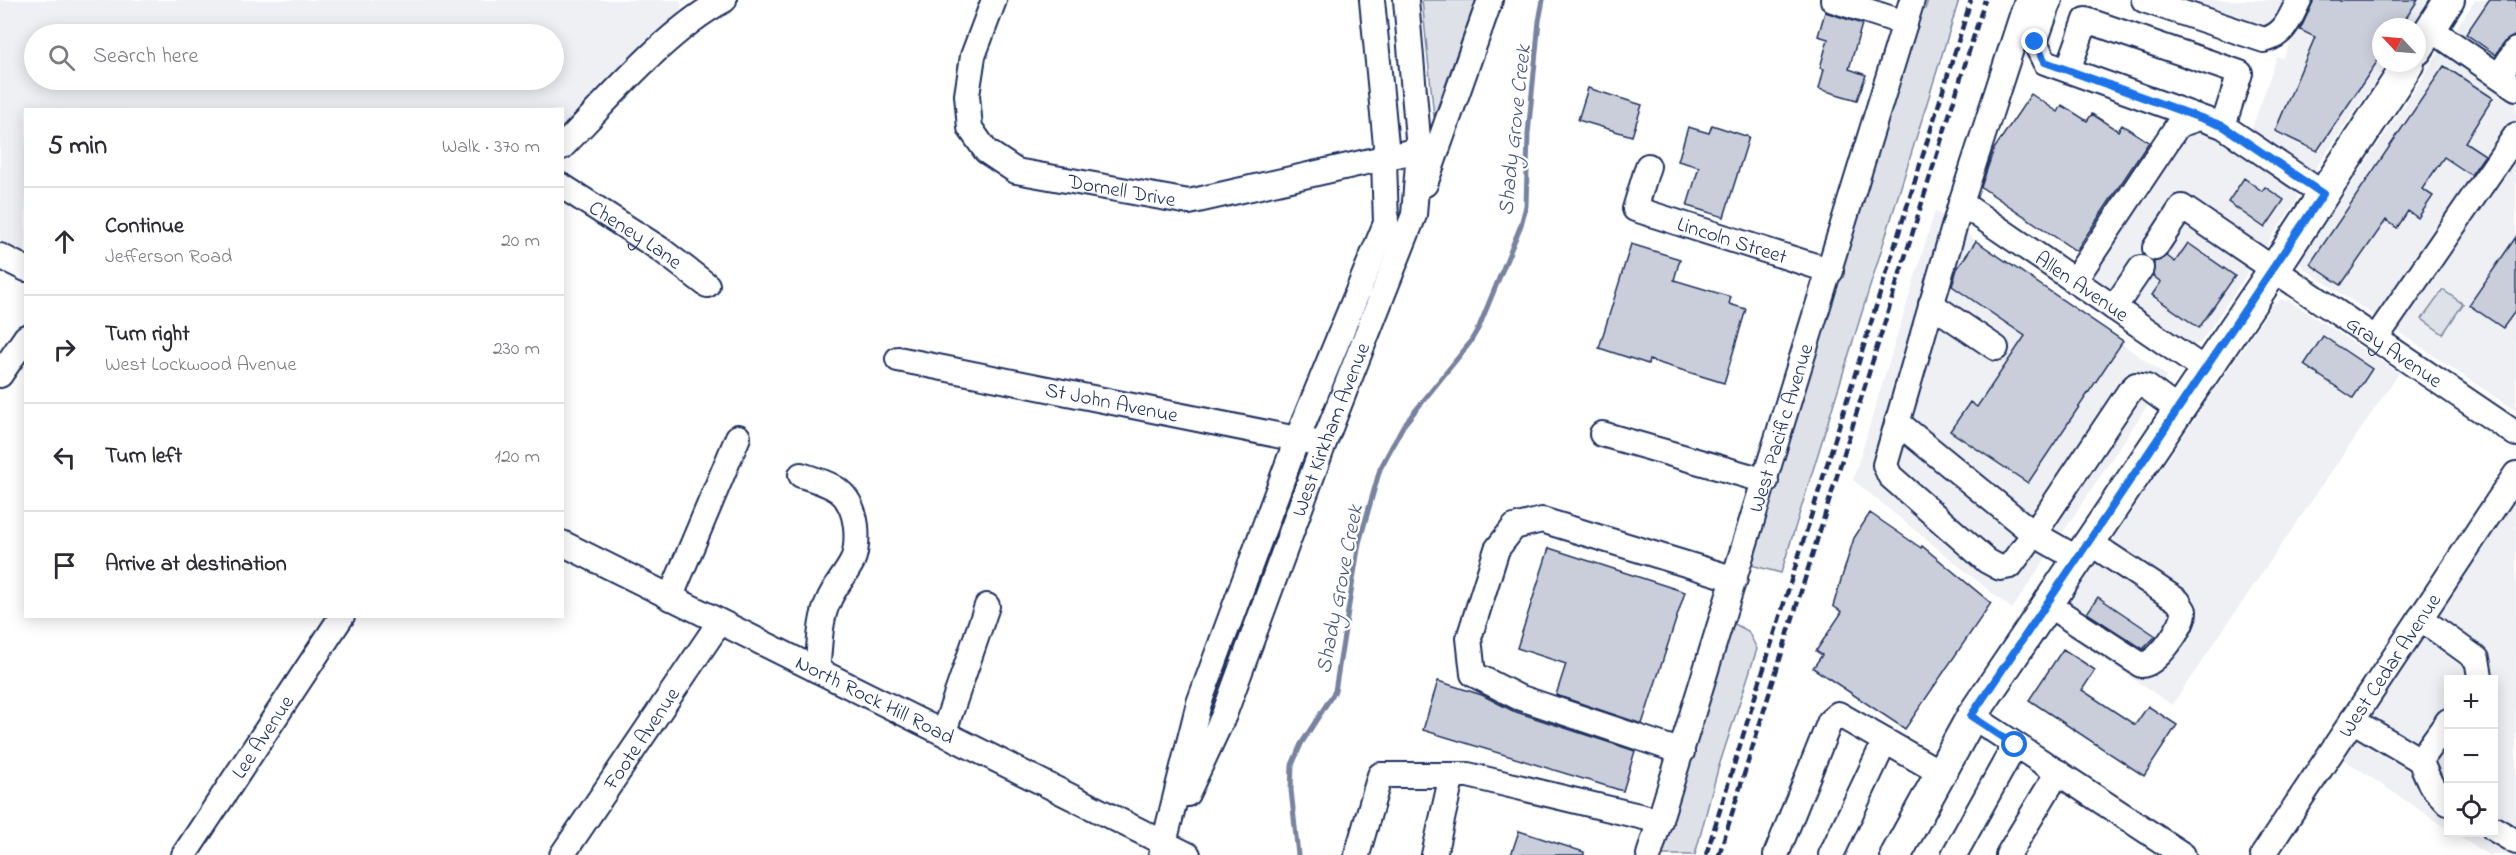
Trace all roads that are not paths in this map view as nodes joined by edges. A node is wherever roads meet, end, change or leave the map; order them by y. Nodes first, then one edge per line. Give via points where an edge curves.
1 (724, 0) edge
2 (994, 0) edge
3 (1372, 0) edge
4 (1406, 0) edge
5 (1490, 0) edge
6 (1833, 0) edge
7 (2027, 0) edge
8 (2050, 0) edge
9 (2146, 0) edge
10 (2299, 0) edge
11 (2449, 0) edge
12 (698, 6) edge
13 (1909, 11) edge
14 (2426, 37) edge
15 (2426, 41) edge
16 (2516, 50) edge
17 (2068, 70) junction
18 (2403, 72) edge
19 (2507, 82) edge
20 (2199, 118) junction
21 (2223, 126) junction
22 (2516, 135) edge
23 (564, 145) edge
24 (1419, 150) junction
25 (1384, 160) junction
26 (1648, 166) dead end
27 (564, 187) edge
28 (2323, 194) junction
29 (1961, 202) junction
30 (1414, 215) junction
31 (2155, 248) dead end
32 (0, 256) edge
33 (24, 268) edge
34 (2141, 268) dead end
35 (2275, 268) junction
36 (1831, 271) junction
37 (2074, 281) junction
38 (707, 285) dead end
39 (1931, 304) junction
40 (2114, 308) junction
41 (2376, 338) junction
42 (24, 340) edge
43 (1996, 348) dead end
44 (898, 359) dead end
45 (2205, 370) junction
46 (0, 375) edge
47 (2178, 410) junction
48 (1897, 422) junction
49 (1602, 434) dead end
50 (2516, 434) edge
51 (738, 438) dead end
52 (1297, 439) junction
53 (1324, 443) junction
54 (2516, 474) edge
55 (801, 475) dead end
56 (1766, 481) junction
57 (2034, 534) junction
58 (564, 544) edge
59 (2083, 550) junction
60 (1735, 579) junction
61 (670, 598) junction
62 (2047, 604) junction
63 (987, 606) dead end
64 (341, 618) edge
65 (2420, 618) junction
66 (719, 623) junction
67 (817, 670) junction
68 (2480, 675) edge
69 (1971, 716) junction
70 (2352, 720) junction
71 (2444, 727) edge
72 (944, 732) junction
73 (1886, 741) junction
74 (2015, 745) junction
75 (1682, 752) junction
76 (2420, 760) junction
77 (2058, 772) junction
78 (1941, 773) junction
79 (1452, 775) junction
80 (2444, 799) edge
81 (1660, 821) junction
82 (2498, 832) edge
83 (2516, 842) edge
84 (1162, 849) edge
85 (184, 855) edge
86 (562, 855) edge
87 (1188, 855) edge
88 (1357, 855) edge
89 (1434, 855) edge
90 (1649, 855) edge
91 (1776, 855) edge
92 (1832, 855) edge
93 (1896, 855) edge
94 (1954, 855) edge
95 (2008, 855) edge
96 (2183, 855) edge
97 (2263, 855) edge

1 - 12 street
2 - 25 street, Dornell Drive via 973,56 967,95 970,128 986,151 1016,171 1189,201
3 - 25 street, West Kirkham Avenue via 1386,145
4 - 24 street, West Kirkham Avenue
5 - 30 street
6 - 13 street
7 - 29 street
8 - 17 street via 2035,42 2045,62
9 - 10 street via 2264,40 2275,38 2284,30
11 - 14 main road
12 - 23 street
13 - 36 street, West Pacific Avenue
15 - 19 street
16 - 19 street
17 - 20 street
17 - 21 street via 2086,20 2241,73
18 - 28 main road
20 - 21 street
20 - 37 street via 2178,125
21 - 28 street
22 - 41 street
24 - 25 street, Dornell Drive
24 - 30 street, West Kirkham Avenue
25 - 52 street, West Kirkham Avenue via 1386,223
26 - 36 street, Lincoln Street via 1635,209
27 - 38 street, Cheney Lane via 660,249
28 - 35 main road
29 - 37 street, Allen Avenue
29 - 39 street
30 - 53 street, West Kirkham Avenue
31 - 35 street, Gray Avenue via 2182,207
32 - 33 street
34 - 40 street
35 - 41 street, Gray Avenue
35 - 45 main road
36 - 56 street, West Pacific Avenue
37 - 40 street, Allen Avenue
39 - 43 street
39 - 48 street
40 - 45 street, Allen Avenue
41 - 50 street, Gray Avenue
42 - 46 street
44 - 52 street, St John Avenue
45 - 47 main road
47 - 57 street via 2147,387 2136,385
47 - 59 main road
48 - 57 street
48 - 57 street via 1885,465 1890,476 1987,561 2000,568 2010,566
49 - 56 street
51 - 61 street
52 - 53 street, St John Avenue
52 - 84 street, West Kirkham Avenue via 1199,703
53 - 84 street, West Kirkham Avenue via 1224,715
54 - 65 street, West Cedar Avenue
55 - 67 street via 827,483 846,496 853,508 857,533 851,564 827,603
56 - 60 street, West Pacific Avenue
57 - 59 street
58 - 61 street, North Rock Hill Road
59 - 62 main road
59 - 62 street via 2178,601 2184,611 2182,623 2152,663 2141,665
60 - 75 street, West Pacific Avenue
60 - 75 street via 1542,520 1514,527 1497,549 1469,638 1473,674 1509,693
61 - 66 street, North Rock Hill Road
62 - 69 main road
63 - 72 street
64 - 85 street, Lee Avenue
65 - 68 street via 2477,659
65 - 70 street, West Cedar Avenue
66 - 67 street, North Rock Hill Road
66 - 86 street, Foote Avenue
67 - 72 street, North Rock Hill Road
69 - 74 street
69 - 78 main road
70 - 76 street
70 - 97 street, West Cedar Avenue
71 - 76 street
72 - 84 street, North Rock Hill Road
73 - 78 street
73 - 91 street via 1838,714 1830,721
73 - 92 street
74 - 77 street
74 - 94 street
75 - 81 street, West Pacific Avenue
76 - 80 street via 2431,784
77 - 95 street
77 - 96 street
78 - 93 main road
79 - 81 street via 1468,775
79 - 88 street via 1380,775
79 - 89 street
81 - 90 street, West Pacific Avenue
82 - 83 street
84 - 87 street, North Rock Hill Road

